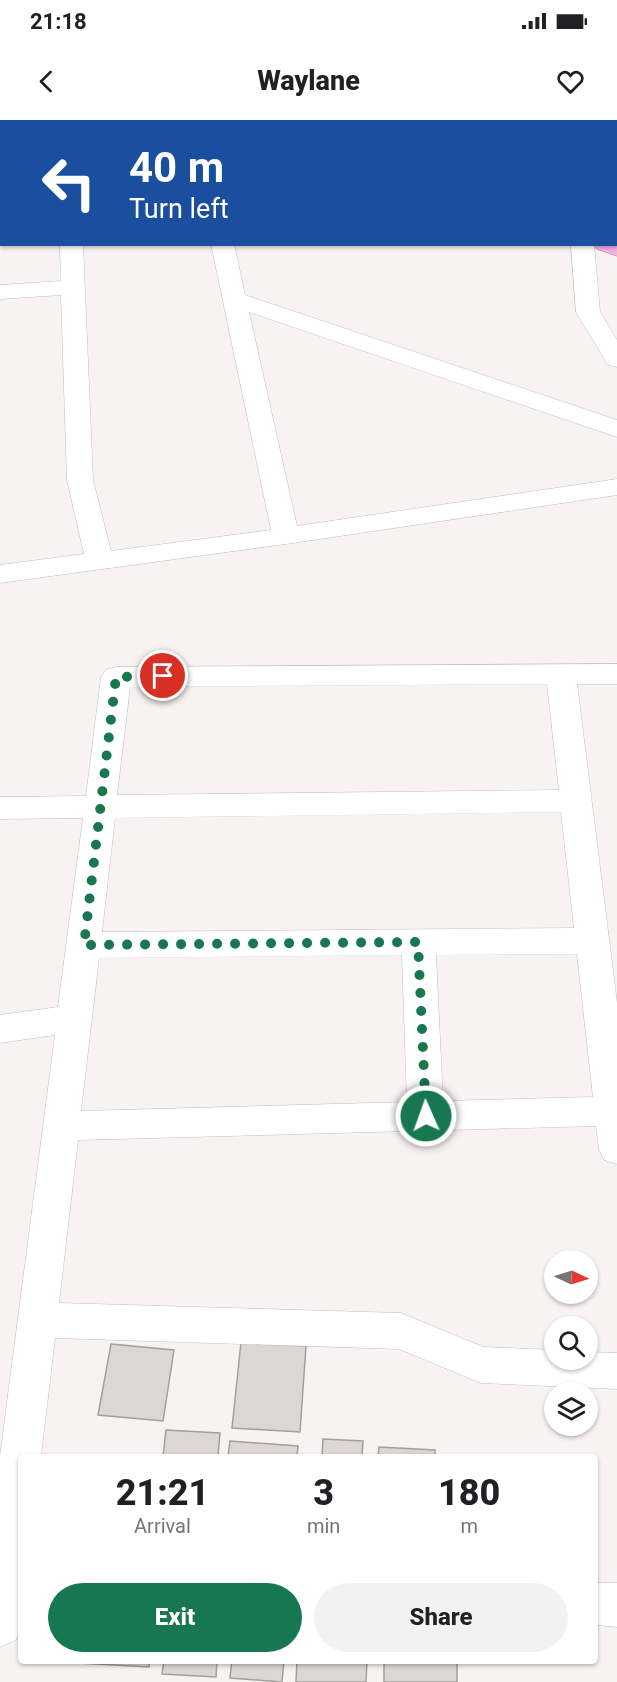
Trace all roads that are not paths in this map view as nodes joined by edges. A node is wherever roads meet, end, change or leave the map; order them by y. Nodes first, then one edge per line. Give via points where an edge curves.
1 (71, 246) edge
2 (222, 246) edge
3 (582, 246) edge
4 (73, 287) junction
5 (0, 292) edge
6 (233, 299) junction
7 (617, 360) edge
8 (617, 429) edge
9 (617, 487) edge
10 (286, 536) junction
11 (100, 561) junction
12 (0, 574) edge
13 (617, 674) edge
14 (561, 675) junction
15 (576, 801) junction
16 (101, 805) junction
17 (0, 808) edge
18 (592, 941) junction
19 (418, 942) junction
20 (84, 945) junction
21 (74, 1018) junction
22 (0, 1029) edge
23 (612, 1111) junction
24 (426, 1116) junction
25 (61, 1126) junction
26 (617, 1149) edge
27 (38, 1320) junction
28 (617, 1371) edge
29 (25, 1454) edge
30 (18, 1529) edge
31 (15, 1560) edge
32 (598, 1604) edge
33 (617, 1605) edge
34 (0, 1625) edge

1 - 4 street
2 - 6 street
3 - 7 street via 588,312
4 - 5 street
4 - 11 street via 80,480
6 - 8 street
6 - 10 street
9 - 10 street
10 - 11 street
11 - 12 street
13 - 14 street
14 - 15 street
14 - 16 street via 116,677
15 - 16 street
15 - 18 street
16 - 17 street
16 - 20 street
18 - 19 street
18 - 23 street
19 - 20 street
19 - 24 street
20 - 21 street
21 - 22 street
21 - 25 street
23 - 24 street
23 - 26 street
24 - 25 street
25 - 27 street
27 - 28 street via 401,1331 481,1365
27 - 29 street
30 - 31 street
31 - 34 street
32 - 33 street

